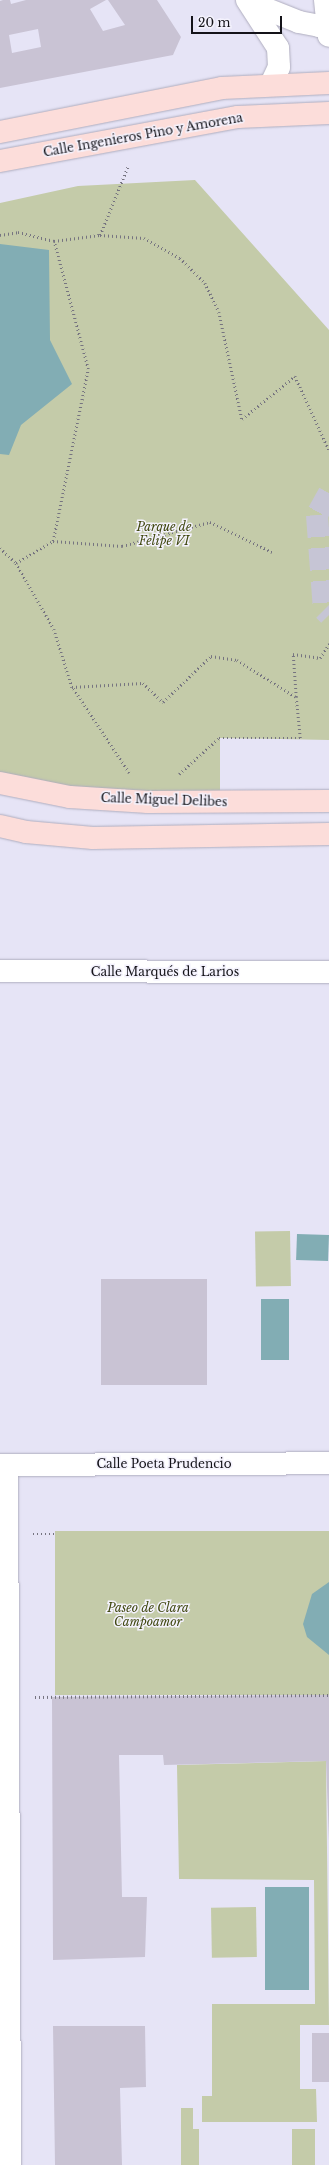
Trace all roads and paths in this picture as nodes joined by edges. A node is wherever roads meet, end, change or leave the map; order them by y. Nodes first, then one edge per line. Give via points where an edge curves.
1 (325, 0) edge
2 (248, 1) edge
3 (328, 28) edge
4 (329, 83) edge
5 (271, 84) junction
6 (329, 113) edge
7 (0, 132) edge
8 (142, 133) junction
9 (0, 161) edge
10 (0, 235) edge
11 (100, 236) junction
12 (54, 241) junction
13 (329, 450) edge
14 (53, 541) junction
15 (0, 548) edge
16 (272, 552) dead end
17 (16, 563) junction
18 (329, 644) edge
19 (72, 687) junction
20 (296, 697) junction
21 (0, 783) edge
22 (329, 801) edge
23 (148, 802) junction
24 (0, 826) edge
25 (329, 834) edge
26 (0, 971) edge
27 (329, 972) edge
28 (329, 1463) edge
29 (4, 1465) edge
30 (329, 1695) edge
31 (6, 1697) junction
32 (10, 2165) edge

1 - 3 street
2 - 3 street via 299,22
2 - 5 street via 278,48 279,67
4 - 5 main road
5 - 7 main road via 222,88
6 - 8 main road, Calle Ingenieros Pino y Amorena via 286,112
8 - 9 main road, Calle Ingenieros Pino y Amorena
8 - 11 path
10 - 12 path via 18,232
11 - 12 path
11 - 13 path via 144,238 180,258 206,283 219,312 242,419 295,376
12 - 14 path via 88,369
14 - 16 path via 122,546 210,522
14 - 17 path
15 - 17 path
17 - 19 path via 54,629
18 - 20 path via 320,658 293,654
19 - 20 path via 143,683 163,702 211,656 238,660
19 - 23 path
20 - 23 path via 300,738 219,738
21 - 23 main road, Calle Miguel Delibes via 70,797
22 - 23 main road, Calle Miguel Delibes
24 - 25 main road via 26,832 93,838
26 - 27 street, Calle Marqués de Larios
28 - 29 street, Calle Poeta Prudencio
29 - 31 street
30 - 31 path
31 - 32 street

